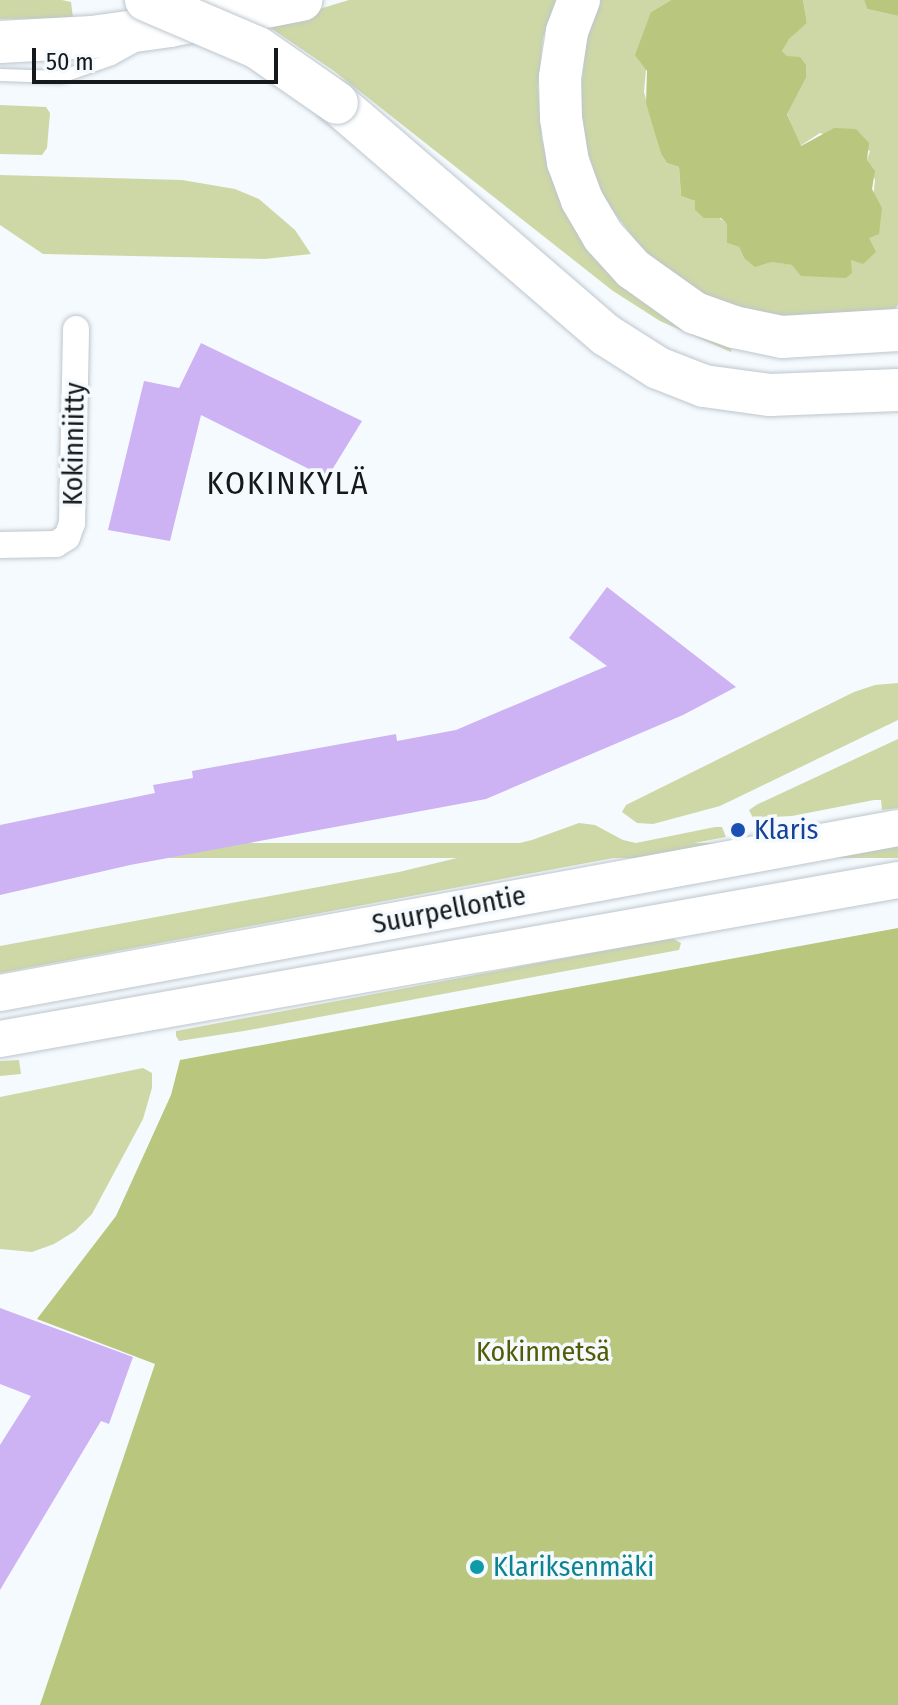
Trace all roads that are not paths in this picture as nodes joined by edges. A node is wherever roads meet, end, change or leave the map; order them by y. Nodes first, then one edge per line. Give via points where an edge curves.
1 (301, 0) edge
2 (579, 0) edge
3 (158, 13) edge
4 (0, 42) edge
5 (0, 75) edge
6 (76, 329) dead end
7 (898, 330) edge
8 (898, 390) edge
9 (0, 545) edge
10 (898, 828) edge
11 (898, 880) edge
12 (0, 993) edge
13 (0, 1039) edge

1 - 3 highway
2 - 7 highway via 560,77 568,162 603,236 633,269 695,313 734,327 782,337
3 - 4 highway via 92,37
3 - 5 lane via 112,59 61,77
3 - 8 highway, bridge via 258,48 337,103 606,335 658,368 704,386 770,395
6 - 9 street, Kokinniitty via 72,523 67,537 56,544
10 - 12 main road, Suurpellontie
11 - 13 main road, Suurpellontie

